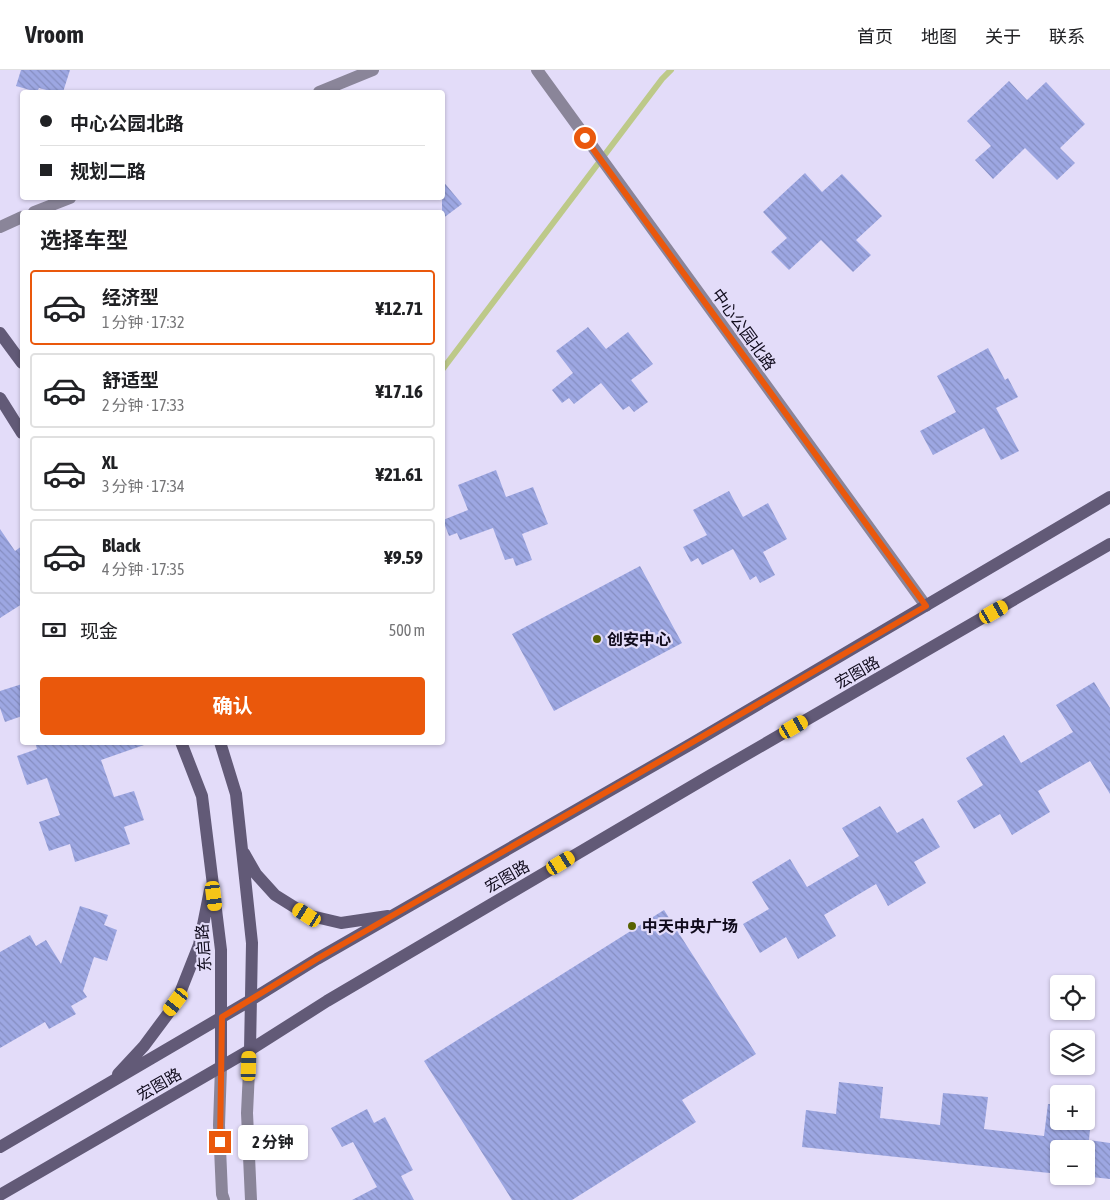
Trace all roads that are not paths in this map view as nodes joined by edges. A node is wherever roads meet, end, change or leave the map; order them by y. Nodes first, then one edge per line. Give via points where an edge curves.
1 (373, 70) edge
2 (537, 70) edge
3 (324, 90) edge
4 (65, 200) edge
5 (39, 210) edge
6 (20, 218) edge
7 (0, 227) edge
8 (0, 333) edge
9 (20, 360) edge
10 (0, 398) edge
11 (20, 430) edge
12 (1110, 497) edge
13 (1110, 544) edge
14 (926, 606) junction
15 (182, 745) edge
16 (221, 745) edge
17 (242, 849) junction
18 (212, 878) junction
19 (394, 915) junction
20 (251, 1000) junction
21 (222, 1017) junction
22 (250, 1050) junction
23 (221, 1067) junction
24 (109, 1083) junction
25 (0, 1146) edge
26 (0, 1195) edge
27 (224, 1200) edge
28 (251, 1200) edge

1 - 3 street
2 - 14 street, 中心公园北路
4 - 5 street
6 - 7 street
8 - 9 main road
10 - 11 main road
12 - 14 main road, 宏图路
13 - 22 main road, 宏图路 via 327,1000
14 - 19 main road, 宏图路
15 - 18 main road, 东启路 via 202,796
16 - 17 main road via 236,794
17 - 19 main road via 256,874 274,895 307,915 341,923
17 - 20 main road via 252,943
18 - 21 main road, 东启路 via 221,950
18 - 24 main road via 199,945 176,1002 144,1046
19 - 20 main road, 宏图路
20 - 21 main road, 宏图路
20 - 22 main road
21 - 23 main road, 东启路
21 - 24 main road, 宏图路
22 - 23 main road, 宏图路
22 - 28 street via 247,1113
23 - 26 main road, 宏图路
23 - 27 street via 219,1125
24 - 25 main road, 宏图路

